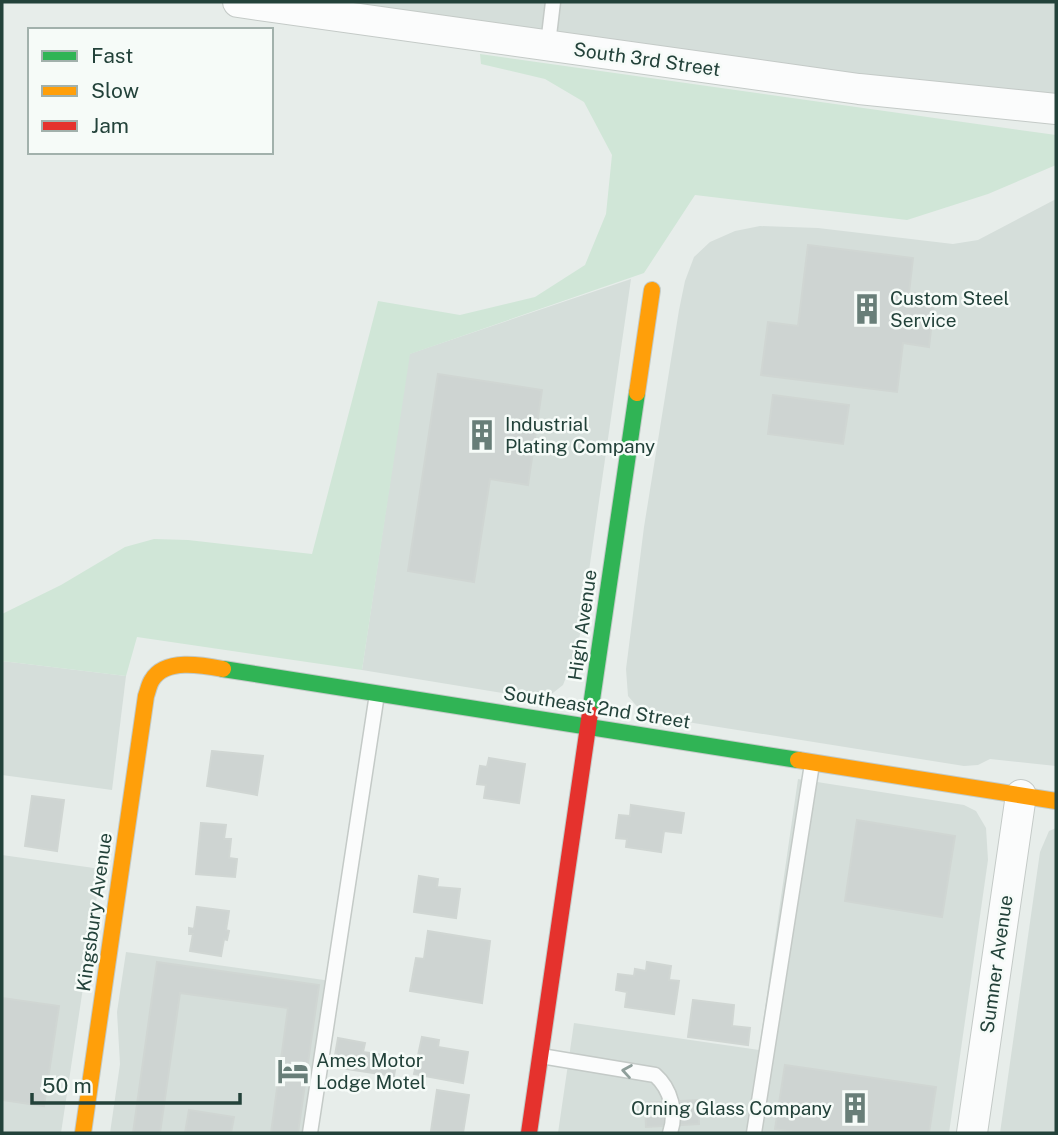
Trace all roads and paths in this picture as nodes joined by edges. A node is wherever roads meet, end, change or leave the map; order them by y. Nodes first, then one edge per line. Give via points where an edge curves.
1 (237, 2) edge
2 (553, 2) edge
3 (548, 44) junction
4 (1056, 109) edge
5 (652, 290) dead end
6 (377, 693) junction
7 (146, 696) joint
8 (588, 726) junction
9 (813, 762) junction
10 (1021, 795) junction
11 (1056, 801) edge
12 (540, 1056) junction
13 (83, 1133) edge
14 (310, 1133) edge
15 (529, 1133) edge
16 (670, 1133) edge
17 (754, 1133) edge
18 (972, 1133) edge

1 - 3 street, South 3rd Street
2 - 3 lane
3 - 4 street, South 3rd Street via 859,89
5 - 8 street, High Avenue
6 - 7 street, Southeast 2nd Street via 184,664 164,669 152,679
6 - 8 street, Southeast 2nd Street
6 - 14 lane
7 - 13 street, Kingsbury Avenue
8 - 9 street, Southeast 2nd Street
8 - 12 street, High Avenue
9 - 10 street, Southeast 2nd Street
9 - 17 lane
10 - 11 street, Southeast 2nd Street
10 - 18 street, Sumner Avenue
12 - 15 street, High Avenue
16 -> 12 lane via 670,1093 656,1075

